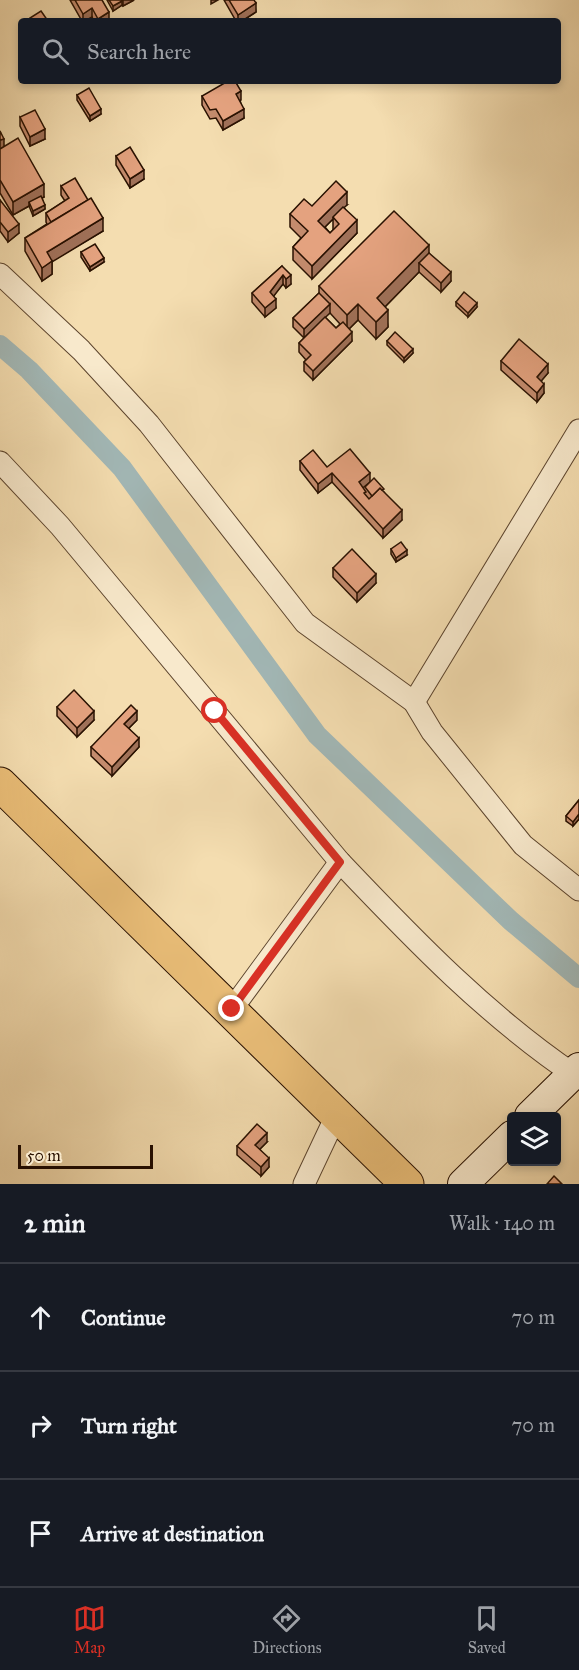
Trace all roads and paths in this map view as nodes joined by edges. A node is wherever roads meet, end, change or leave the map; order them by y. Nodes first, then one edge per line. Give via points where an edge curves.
1 (0, 274) edge
2 (579, 430) edge
3 (0, 462) edge
4 (414, 702) junction
5 (0, 784) edge
6 (340, 862) junction
7 (579, 890) edge
8 (232, 1009) junction
9 (577, 1073) edge
10 (534, 1112) edge
11 (336, 1116) junction
12 (507, 1141) edge
13 (304, 1184) edge
14 (407, 1184) edge
15 (463, 1184) edge

1 - 4 street via 81,350 149,424 305,623
2 - 4 street
3 - 6 street via 68,535
4 - 7 street via 432,732 523,844
5 - 8 highway
6 - 8 street
6 - 9 street via 468,992
8 - 11 highway
9 - 10 main road
11 - 13 street
11 - 14 highway
12 - 15 main road

